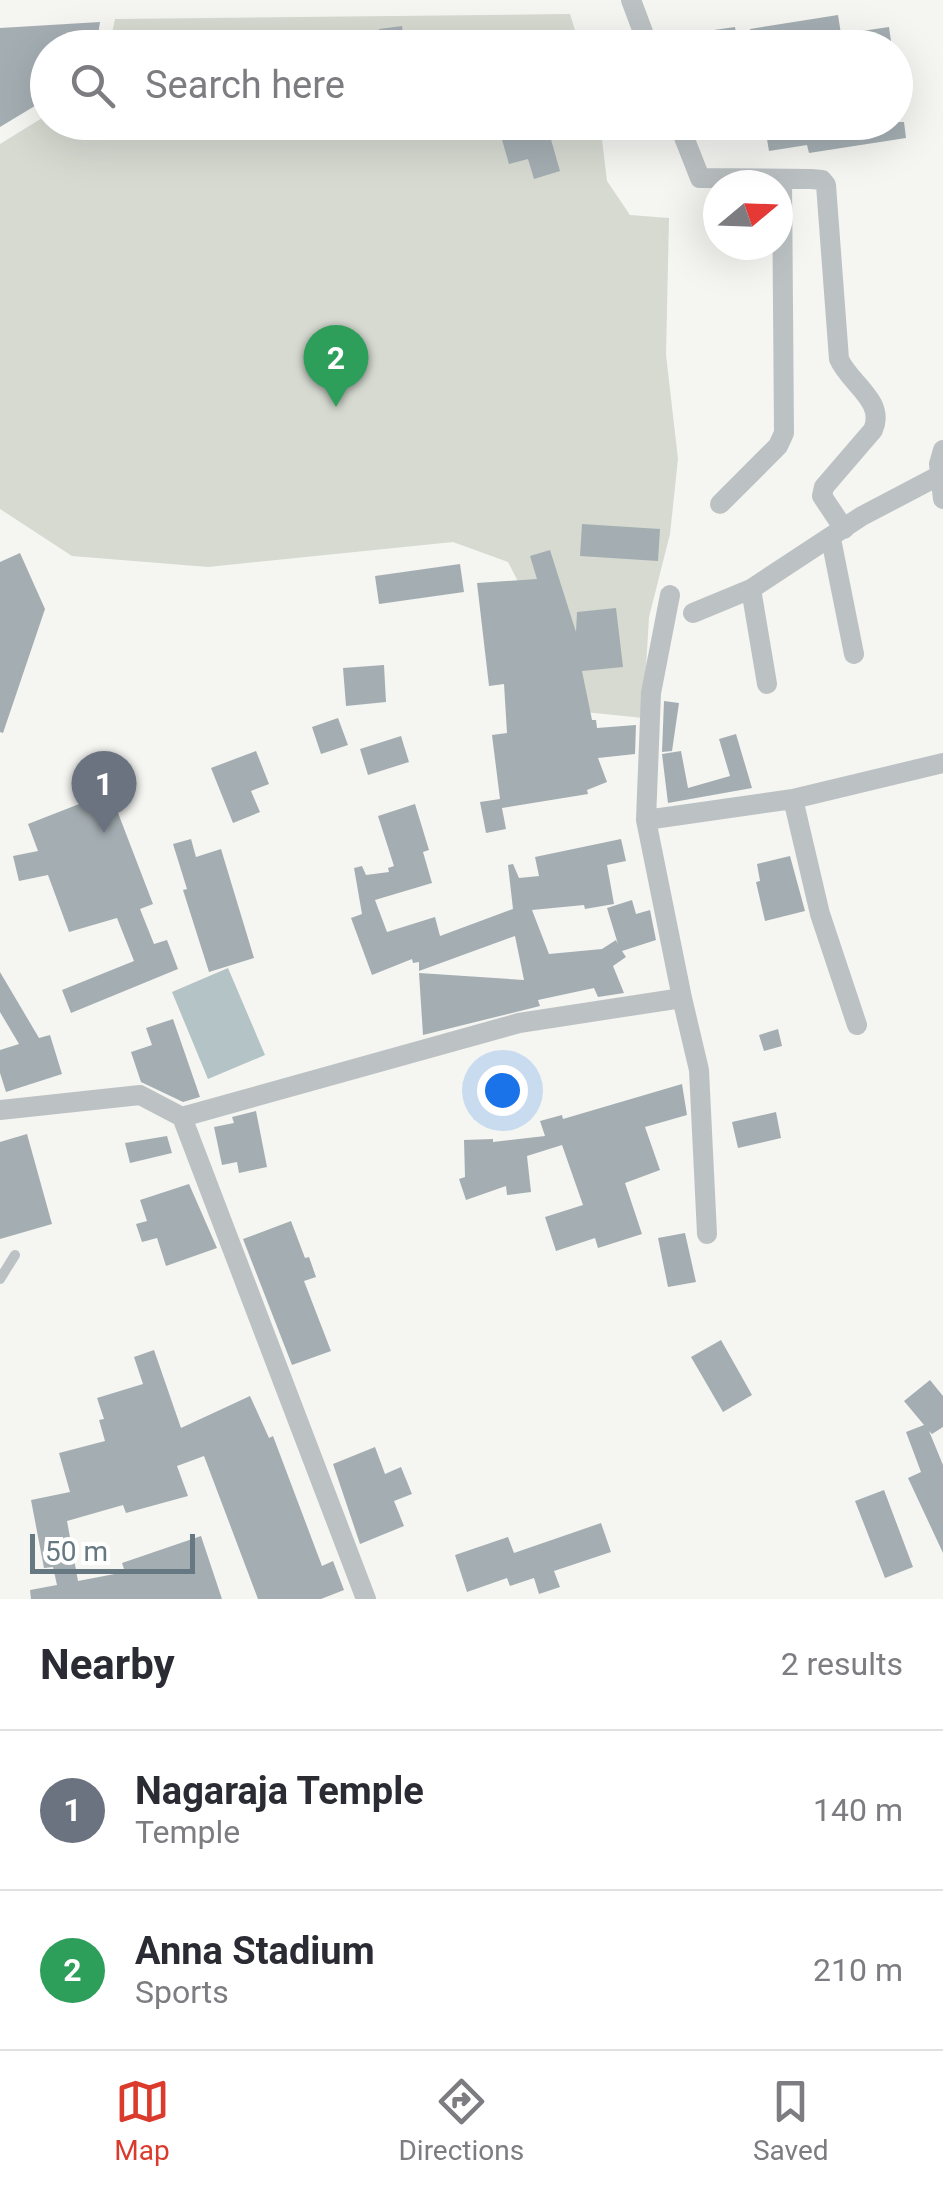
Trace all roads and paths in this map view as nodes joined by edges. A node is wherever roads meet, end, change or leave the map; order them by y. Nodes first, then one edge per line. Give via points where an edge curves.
1 (631, 0) edge
2 (642, 30) edge
3 (685, 140) edge
4 (703, 178) edge
5 (793, 179) edge
6 (783, 260) edge
7 (943, 450) edge
8 (940, 475) junction
9 (943, 499) edge
10 (720, 504) dead end
11 (838, 534) junction
12 (751, 589) junction
13 (670, 595) dead end
14 (692, 613) dead end
15 (854, 654) dead end
16 (767, 684) dead end
17 (943, 763) edge
18 (793, 799) junction
19 (646, 820) junction
20 (682, 998) junction
21 (858, 1026) dead end
22 (0, 1110) edge
23 (182, 1117) junction
24 (707, 1234) dead end
25 (16, 1255) dead end
26 (0, 1280) edge
27 (366, 1599) edge

1 - 2 street
3 - 4 street
5 - 11 street via 826,185 839,358 876,414 873,430 824,487
6 - 10 street via 784,433
7 - 8 street
8 - 9 street
8 - 11 street
11 - 12 street
11 - 15 street
12 - 14 street
12 - 16 street
13 - 19 street via 651,694
17 - 18 street
18 - 19 street
18 - 21 street via 820,914
19 - 20 street
20 - 23 street via 519,1023
20 - 24 street via 699,1070
22 - 23 street via 140,1096
23 - 27 street
25 - 26 lane

